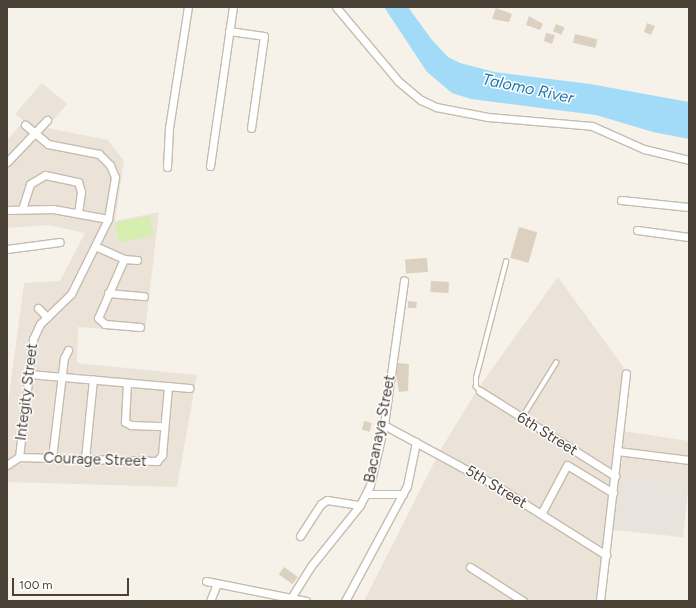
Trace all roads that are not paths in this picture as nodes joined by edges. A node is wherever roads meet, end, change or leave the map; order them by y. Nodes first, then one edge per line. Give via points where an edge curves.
1 (188, 7) edge
2 (233, 7) edge
3 (336, 7) edge
4 (229, 31) junction
5 (47, 120) dead end
6 (25, 125) dead end
7 (251, 128) dead end
8 (34, 133) junction
9 (689, 160) edge
10 (7, 162) edge
11 (210, 166) dead end
12 (167, 167) dead end
13 (621, 200) dead end
14 (689, 207) edge
15 (22, 209) junction
16 (7, 210) edge
17 (78, 213) junction
18 (108, 218) junction
19 (637, 230) dead end
20 (689, 237) edge
21 (60, 242) dead end
22 (95, 246) junction
23 (7, 248) edge
24 (124, 259) junction
25 (137, 260) dead end
26 (506, 262) dead end
27 (404, 280) dead end
28 (108, 293) junction
29 (144, 296) dead end
30 (38, 308) dead end
31 (47, 317) junction
32 (140, 327) dead end
33 (68, 350) dead end
34 (556, 363) dead end
35 (626, 373) dead end
36 (29, 374) junction
37 (62, 377) junction
38 (93, 380) junction
39 (127, 383) junction
40 (168, 386) junction
41 (190, 388) dead end
42 (480, 391) joint
43 (522, 418) junction
44 (384, 425) junction
45 (164, 426) junction
46 (416, 442) junction
47 (617, 451) junction
48 (19, 457) junction
49 (52, 458) junction
50 (85, 459) junction
51 (689, 460) edge
52 (7, 465) edge
53 (615, 476) junction
54 (613, 493) junction
55 (366, 494) junction
56 (403, 494) junction
57 (360, 505) junction
58 (540, 514) junction
59 (300, 536) dead end
60 (606, 555) junction
61 (470, 567) dead end
62 (206, 581) dead end
63 (217, 584) junction
64 (290, 599) edge
65 (210, 601) edge
66 (306, 601) edge
67 (346, 601) edge
68 (523, 601) edge
69 (600, 601) edge

1 - 12 street via 169,128
2 - 4 street
3 - 9 street via 398,81 421,100 436,107 488,117 592,126 644,148
4 - 7 street via 264,36
4 - 11 street
5 - 8 street
6 - 8 street
8 - 10 street
8 - 18 street, Integity Street via 52,146 93,152 107,161 115,177
13 - 14 street
15 - 16 street
15 - 17 street via 45,208
15 - 17 street via 30,184 35,178 45,175 74,180 80,185
17 - 18 street
18 - 22 street, Integity Street
19 - 20 street
21 - 23 street
22 - 24 street
22 - 31 street, Integity Street via 71,294
24 - 25 street
24 - 28 street
26 - 42 lane via 476,378 476,387
27 - 44 street, Bacanaya Street
28 - 29 street
28 - 32 street via 99,312 99,321 105,324
30 - 31 street
31 - 36 street, Integity Street via 33,338
33 - 37 street via 64,358
34 - 43 lane
35 - 47 street
36 - 37 street
36 - 48 street, Integity Street
37 - 38 street
37 - 49 street
38 - 39 street
38 - 50 street
39 - 40 street
39 - 45 street via 125,422 131,425
40 - 41 street
40 - 45 street, Courage Street
42 - 43 street, 6th Street
43 - 53 street, 6th Street
44 - 46 street, 5th Street
44 - 55 street, Bacanaya Street
45 - 50 street, Courage Street via 162,455 157,461
46 - 56 street via 410,478
46 - 58 street, 5th Street
47 - 51 street
47 - 53 street
48 - 49 street, Courage Street
48 - 52 street
49 - 50 street, Courage Street
53 - 54 street
54 - 58 street via 567,465
54 - 60 street
55 - 56 street
55 - 57 street, Bacanaya Street
56 - 67 street
57 - 59 street via 327,500 321,504
57 - 64 street, Bacanaya Street via 311,566
58 - 60 street, 5th Street
60 - 69 street
61 - 68 street
62 - 63 street
63 - 64 street
63 - 65 street
64 - 66 street

